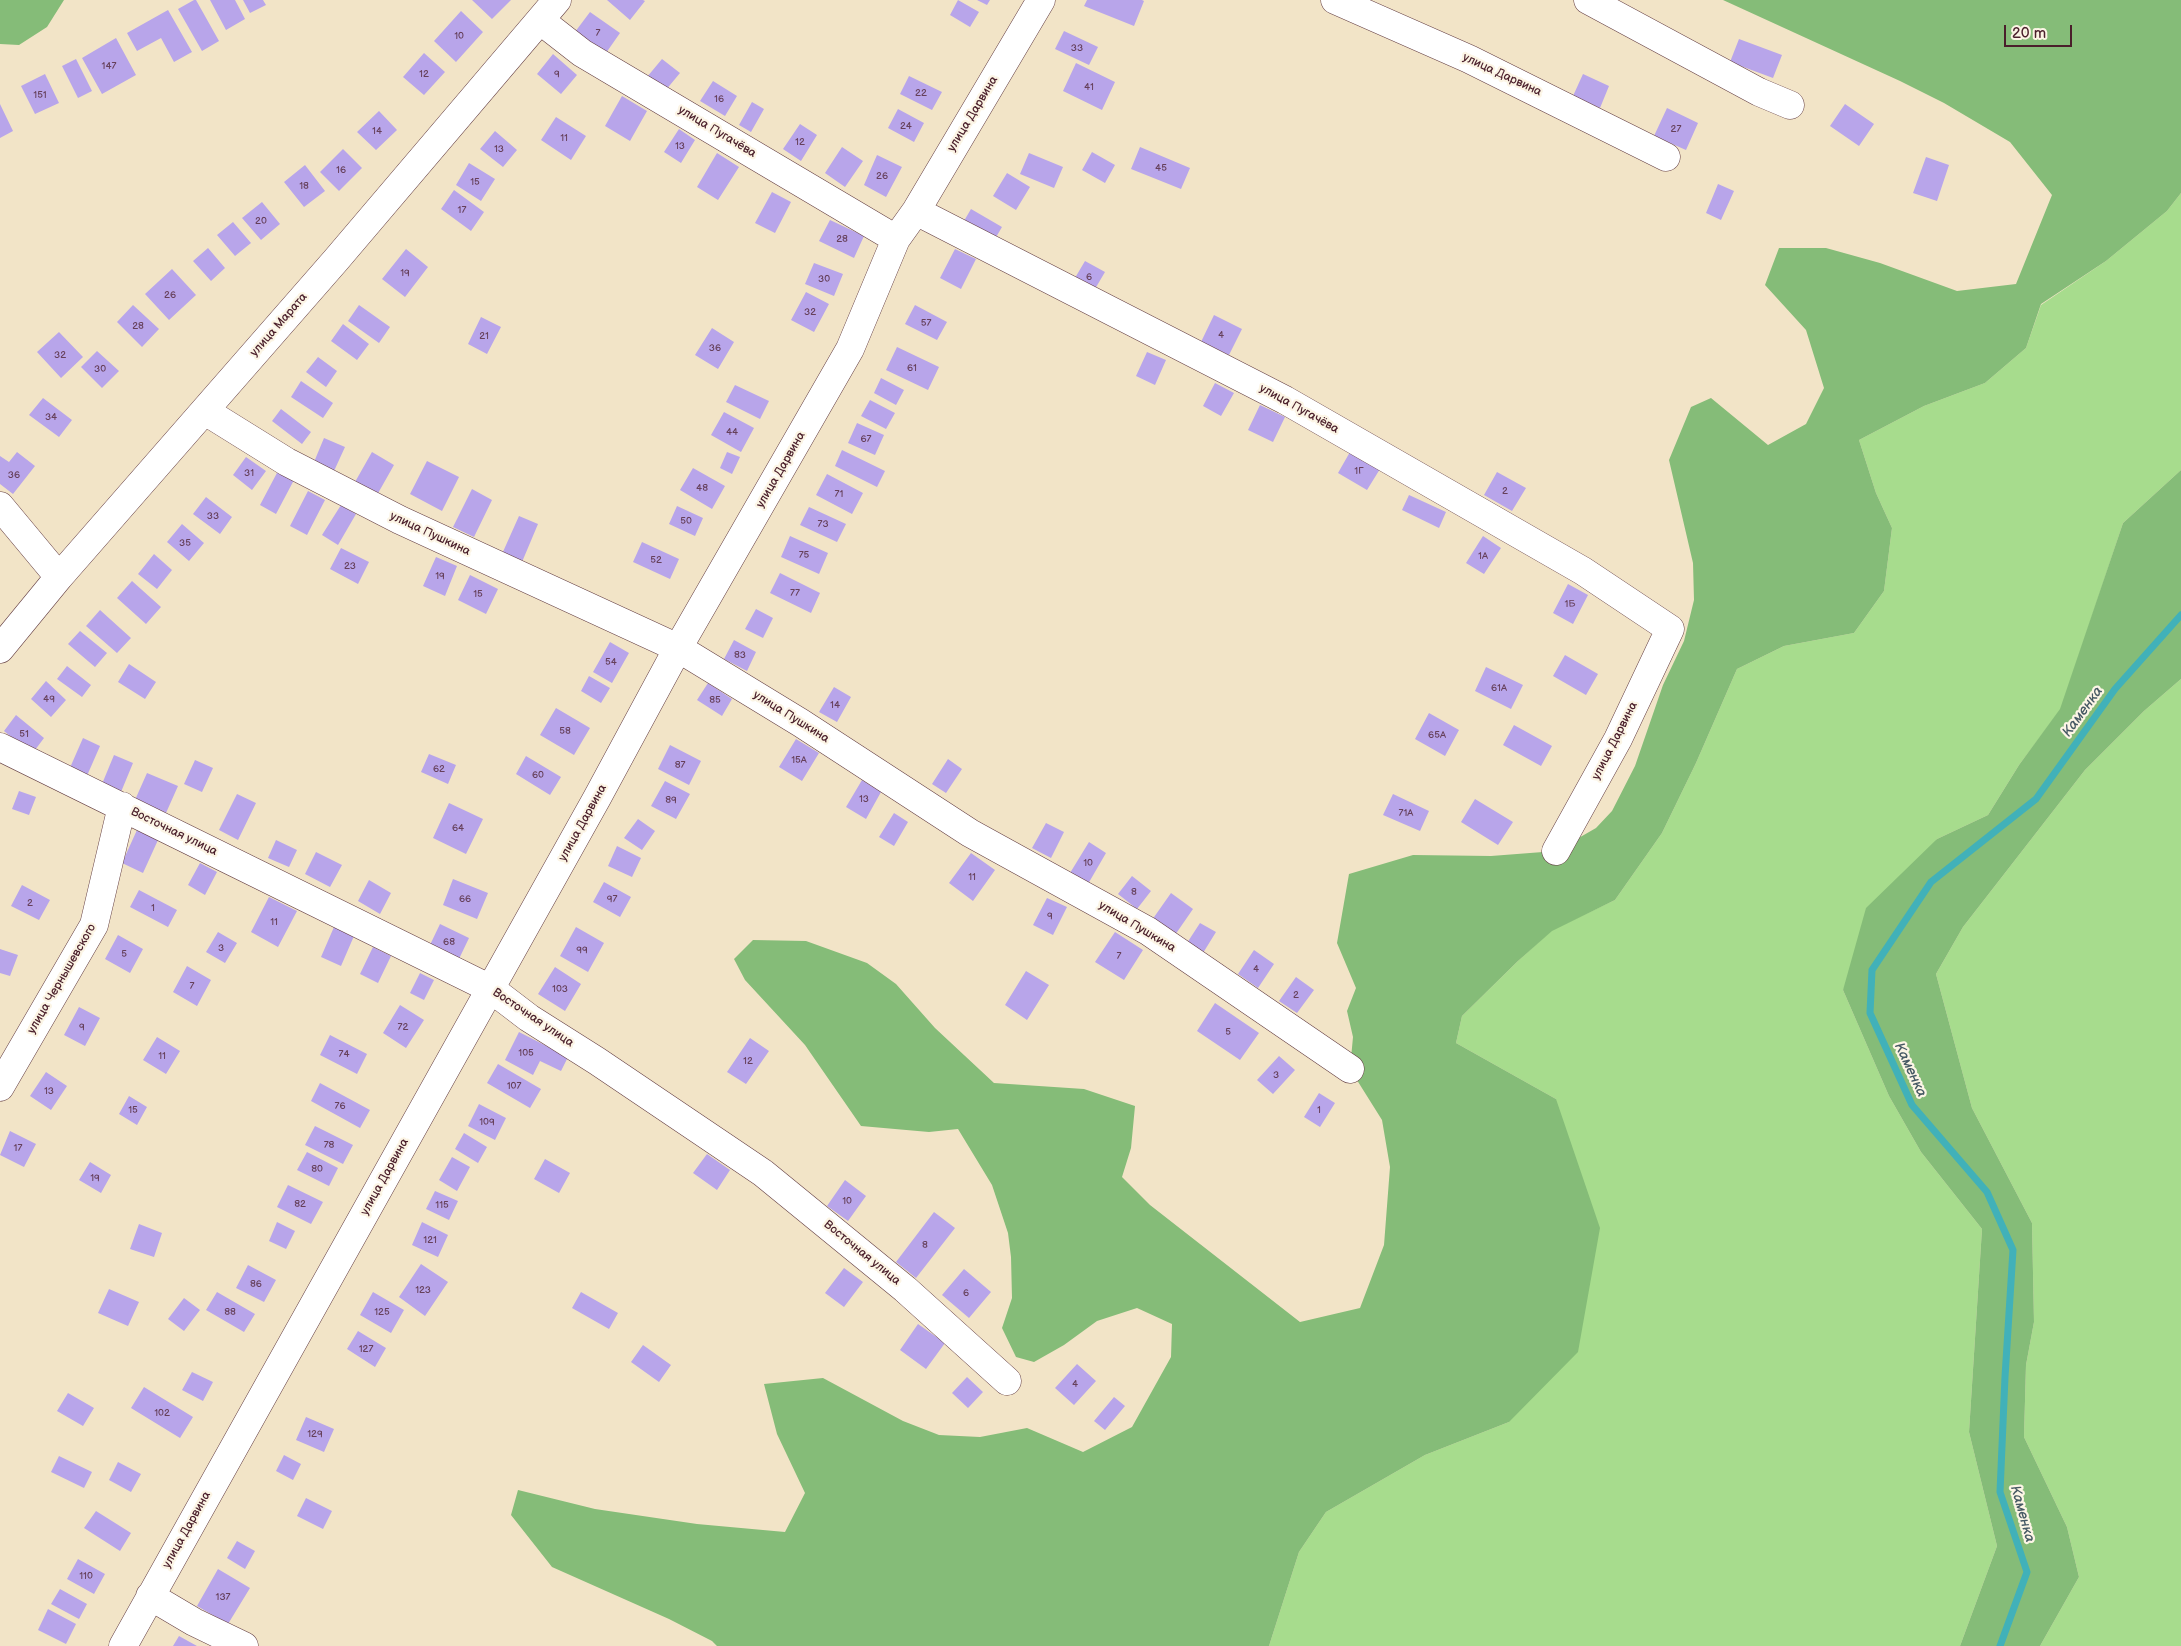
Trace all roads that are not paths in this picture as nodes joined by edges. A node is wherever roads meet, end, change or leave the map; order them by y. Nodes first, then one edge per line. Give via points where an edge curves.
1 (1040, 0) edge
2 (1335, 0) edge
3 (1588, 0) edge
4 (549, 10) edge
5 (1790, 105) dead end
6 (1666, 157) dead end
7 (916, 211) junction
8 (896, 239) junction
9 (205, 411) junction
10 (0, 506) edge
11 (59, 577) junction
12 (1670, 630) joint
13 (678, 648) junction
14 (0, 650) edge
15 (0, 747) edge
16 (122, 806) junction
17 (1556, 851) dead end
18 (491, 989) junction
19 (1350, 1069) dead end
20 (0, 1087) edge
21 (1007, 1382) dead end
22 (150, 1596) junction
23 (123, 1646) edge
24 (244, 1646) edge

1 - 7 street, улица Дарвина
2 - 6 street, улица Дарвина via 1469,59
3 - 5 street via 1759,92
4 - 8 street, улица Пугачёва via 582,52
4 - 9 street, улица Марата
7 - 8 street, улица Дарвина
7 - 12 street, улица Пугачёва via 1286,400 1583,571
8 - 13 street, улица Дарвина via 850,349
9 - 11 street, улица Марата
9 - 13 street, улица Пушкина via 287,462 400,520
10 - 11 street
11 - 14 street, улица Марата
12 - 17 street, улица Дарвина via 1618,739
13 - 18 street, улица Дарвина
13 - 19 street, улица Пушкина via 970,833 1148,931
15 - 16 street, Восточная улица
16 - 18 street, Восточная улица
16 - 20 street, улица Чернышевского via 94,925
18 - 21 street, Восточная улица via 529,1018 763,1173 905,1289
18 - 22 street, улица Дарвина
22 - 23 street, улица Дарвина
22 - 24 street

